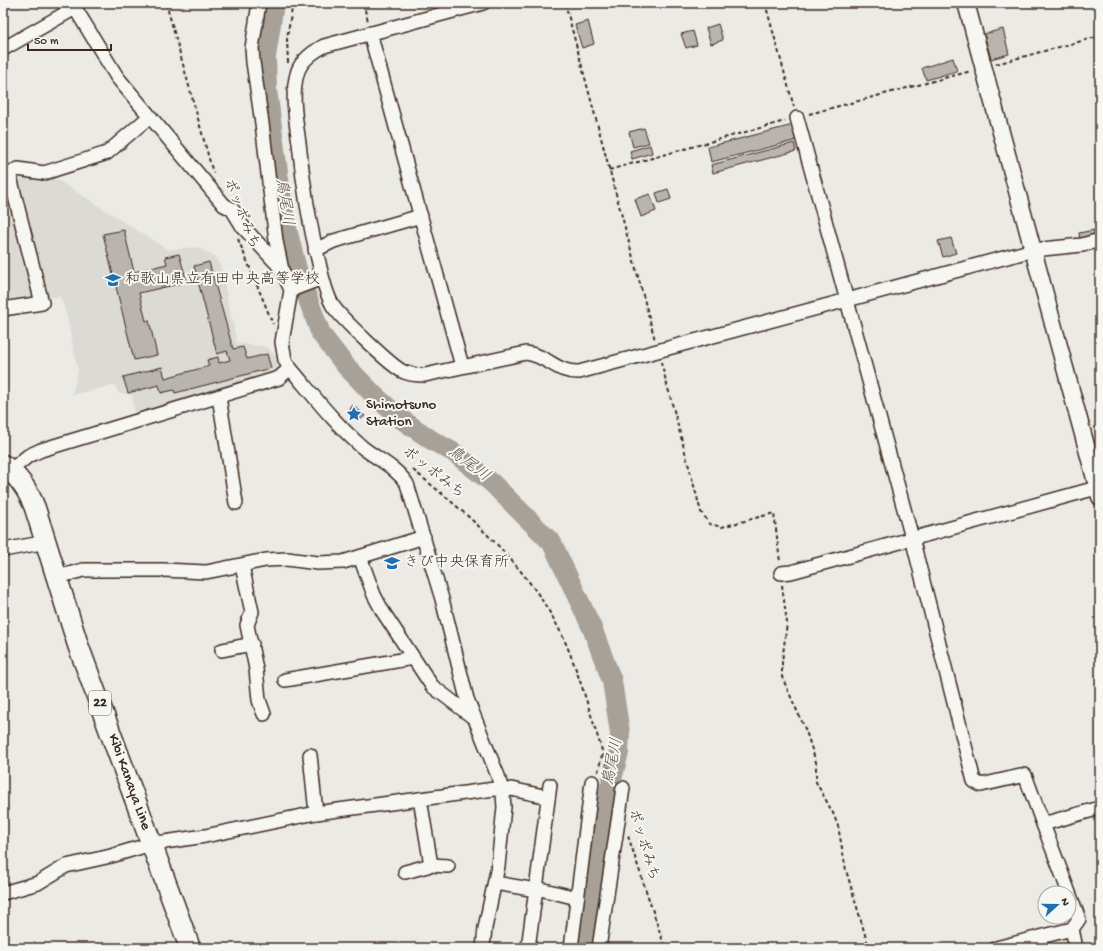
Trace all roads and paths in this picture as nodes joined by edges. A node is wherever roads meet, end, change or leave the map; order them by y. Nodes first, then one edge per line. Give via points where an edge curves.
1 (166, 3) edge
2 (259, 3) edge
3 (293, 3) edge
4 (363, 3) edge
5 (483, 3) edge
6 (565, 3) edge
7 (765, 3) edge
8 (966, 3) edge
9 (370, 33) junction
10 (1100, 36) edge
11 (3, 49) edge
12 (983, 67) junction
13 (295, 83) junction
14 (149, 117) junction
15 (797, 118) junction
16 (609, 170) junction
17 (215, 177) dead end
18 (421, 216) junction
19 (236, 235) dead end
20 (1100, 240) edge
21 (315, 250) junction
22 (1033, 250) junction
23 (282, 270) junction
24 (320, 279) junction
25 (293, 289) junction
26 (846, 301) junction
27 (3, 309) edge
28 (282, 342) junction
29 (658, 351) junction
30 (462, 366) junction
31 (290, 368) junction
32 (219, 397) junction
33 (7, 468) edge
34 (411, 469) dead end
35 (1099, 491) edge
36 (236, 503) dead end
37 (424, 537) junction
38 (912, 538) junction
39 (47, 542) junction
40 (3, 550) edge
41 (360, 556) junction
42 (242, 566) junction
43 (781, 573) junction
44 (58, 577) junction
45 (252, 644) junction
46 (222, 650) dead end
47 (413, 658) junction
48 (285, 680) dead end
49 (264, 714) dead end
50 (476, 720) junction
51 (310, 755) dead end
52 (592, 782) dead end
53 (502, 790) junction
54 (620, 797) joint
55 (420, 799) junction
56 (1100, 808) edge
57 (316, 813) junction
58 (1043, 824) junction
59 (627, 833) dead end
60 (152, 844) junction
61 (432, 865) junction
62 (448, 866) dead end
63 (405, 872) dead end
64 (495, 883) junction
65 (536, 889) junction
66 (3, 892) edge
67 (577, 898) junction
68 (1072, 929) junction
69 (190, 948) edge
70 (483, 948) edge
71 (528, 948) edge
72 (571, 948) edge
73 (599, 948) edge
74 (665, 948) edge
75 (869, 948) edge
76 (996, 948) edge
77 (1076, 948) edge

1 - 17 path, ポッポみち
2 - 23 street via 252,48 253,62 271,212
3 - 13 path via 287,43 288,62
4 - 9 path
5 - 9 street
6 - 16 path
7 - 15 path
8 - 12 street
9 - 13 street via 317,50 301,66
9 - 18 street
10 - 12 path
11 - 14 street via 75,8 117,78
12 - 15 path
12 - 22 street
13 - 21 street via 303,183
14 - 23 street via 224,205 232,209 243,227
14 - 27 street via 107,153 44,173 18,169 9,173 42,303
15 - 16 path
15 - 26 street
16 - 29 path
18 - 21 street via 334,241
18 - 30 street
19 - 28 path, ポッポみち
20 - 22 street via 1082,245
21 - 24 street
22 - 26 street
22 - 35 street
23 - 25 street
24 - 25 street
24 - 30 street via 333,306 359,334 402,372 425,375
25 - 28 street
26 - 29 street
26 - 38 street
28 - 31 street via 285,360
29 - 30 street via 579,372 563,371 535,354 526,353
29 - 43 path via 701,512 710,524 722,527 774,513
31 - 32 street via 279,378
31 - 37 street via 346,432 403,477
32 - 33 street via 41,450
32 - 36 street
33 - 39 main road, Kibi Kanaya Line / 22 via 31,497
34 - 54 path, ポッポみち via 479,525 516,565 545,605 556,623 574,665 603,755
35 - 38 street
37 - 41 street
37 - 50 street via 467,699
38 - 43 street
38 - 58 street via 974,781 981,785 1025,776
39 - 40 street
39 - 44 main road, Kibi Kanaya Line / 22
41 - 42 street via 343,562 287,559 266,560
41 - 47 street via 374,595
42 - 44 street via 206,572 83,570
42 - 45 street via 252,612 247,625
43 - 75 path via 787,623 782,677 806,731 816,762 816,782 838,826 846,870
44 - 60 main road, Kibi Kanaya Line / 22 via 78,645
45 - 46 street
45 - 49 street via 259,700
47 - 48 street
47 - 50 street via 432,686
50 - 53 street
51 - 57 street
52 - 67 street
53 - 55 street
53 - 64 street via 504,807
53 - 65 street via 549,791
54 - 73 street
55 - 57 street
55 - 61 street
56 - 58 street
57 - 60 street
58 - 68 street via 1079,919
59 - 74 path, ポッポみち
60 - 66 street via 66,866 38,883
60 - 69 main road, Kibi Kanaya Line / 22
61 - 62 street
61 - 63 street
64 - 65 street
64 - 70 street via 484,928
65 - 67 street
65 - 71 street
67 - 72 street
68 - 76 street
68 - 77 street

